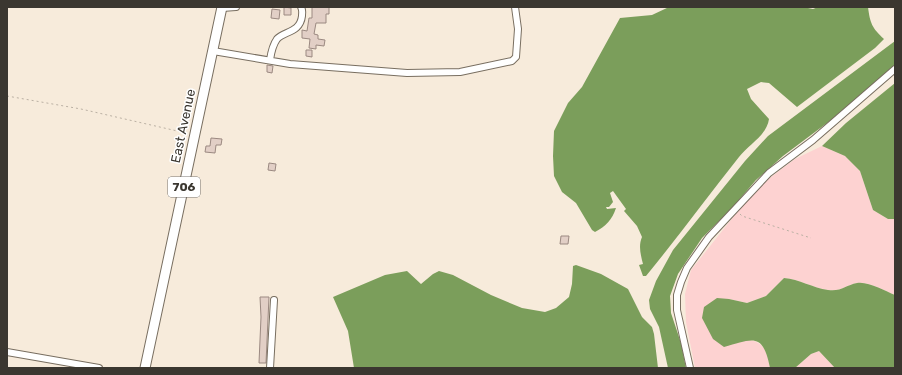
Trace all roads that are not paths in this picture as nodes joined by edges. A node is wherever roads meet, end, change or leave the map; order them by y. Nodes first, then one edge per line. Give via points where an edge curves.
1 (222, 7) edge
2 (236, 7) edge
3 (301, 7) edge
4 (515, 7) edge
5 (212, 51) junction
6 (270, 60) junction
7 (895, 69) edge
8 (274, 300) dead end
9 (7, 352) edge
10 (99, 368) edge
11 (145, 368) edge
12 (270, 368) edge
13 (690, 368) edge

1 - 2 street
1 - 5 main road, East Avenue / 706
3 - 6 street via 301,22 278,38 271,50
4 - 6 street via 518,29 516,57 512,61 460,72 407,73 290,64
5 - 6 street
5 - 11 main road, East Avenue / 706
7 - 13 street via 813,140 769,173 709,237 687,268 680,282 677,310
8 - 12 street
9 - 10 street

